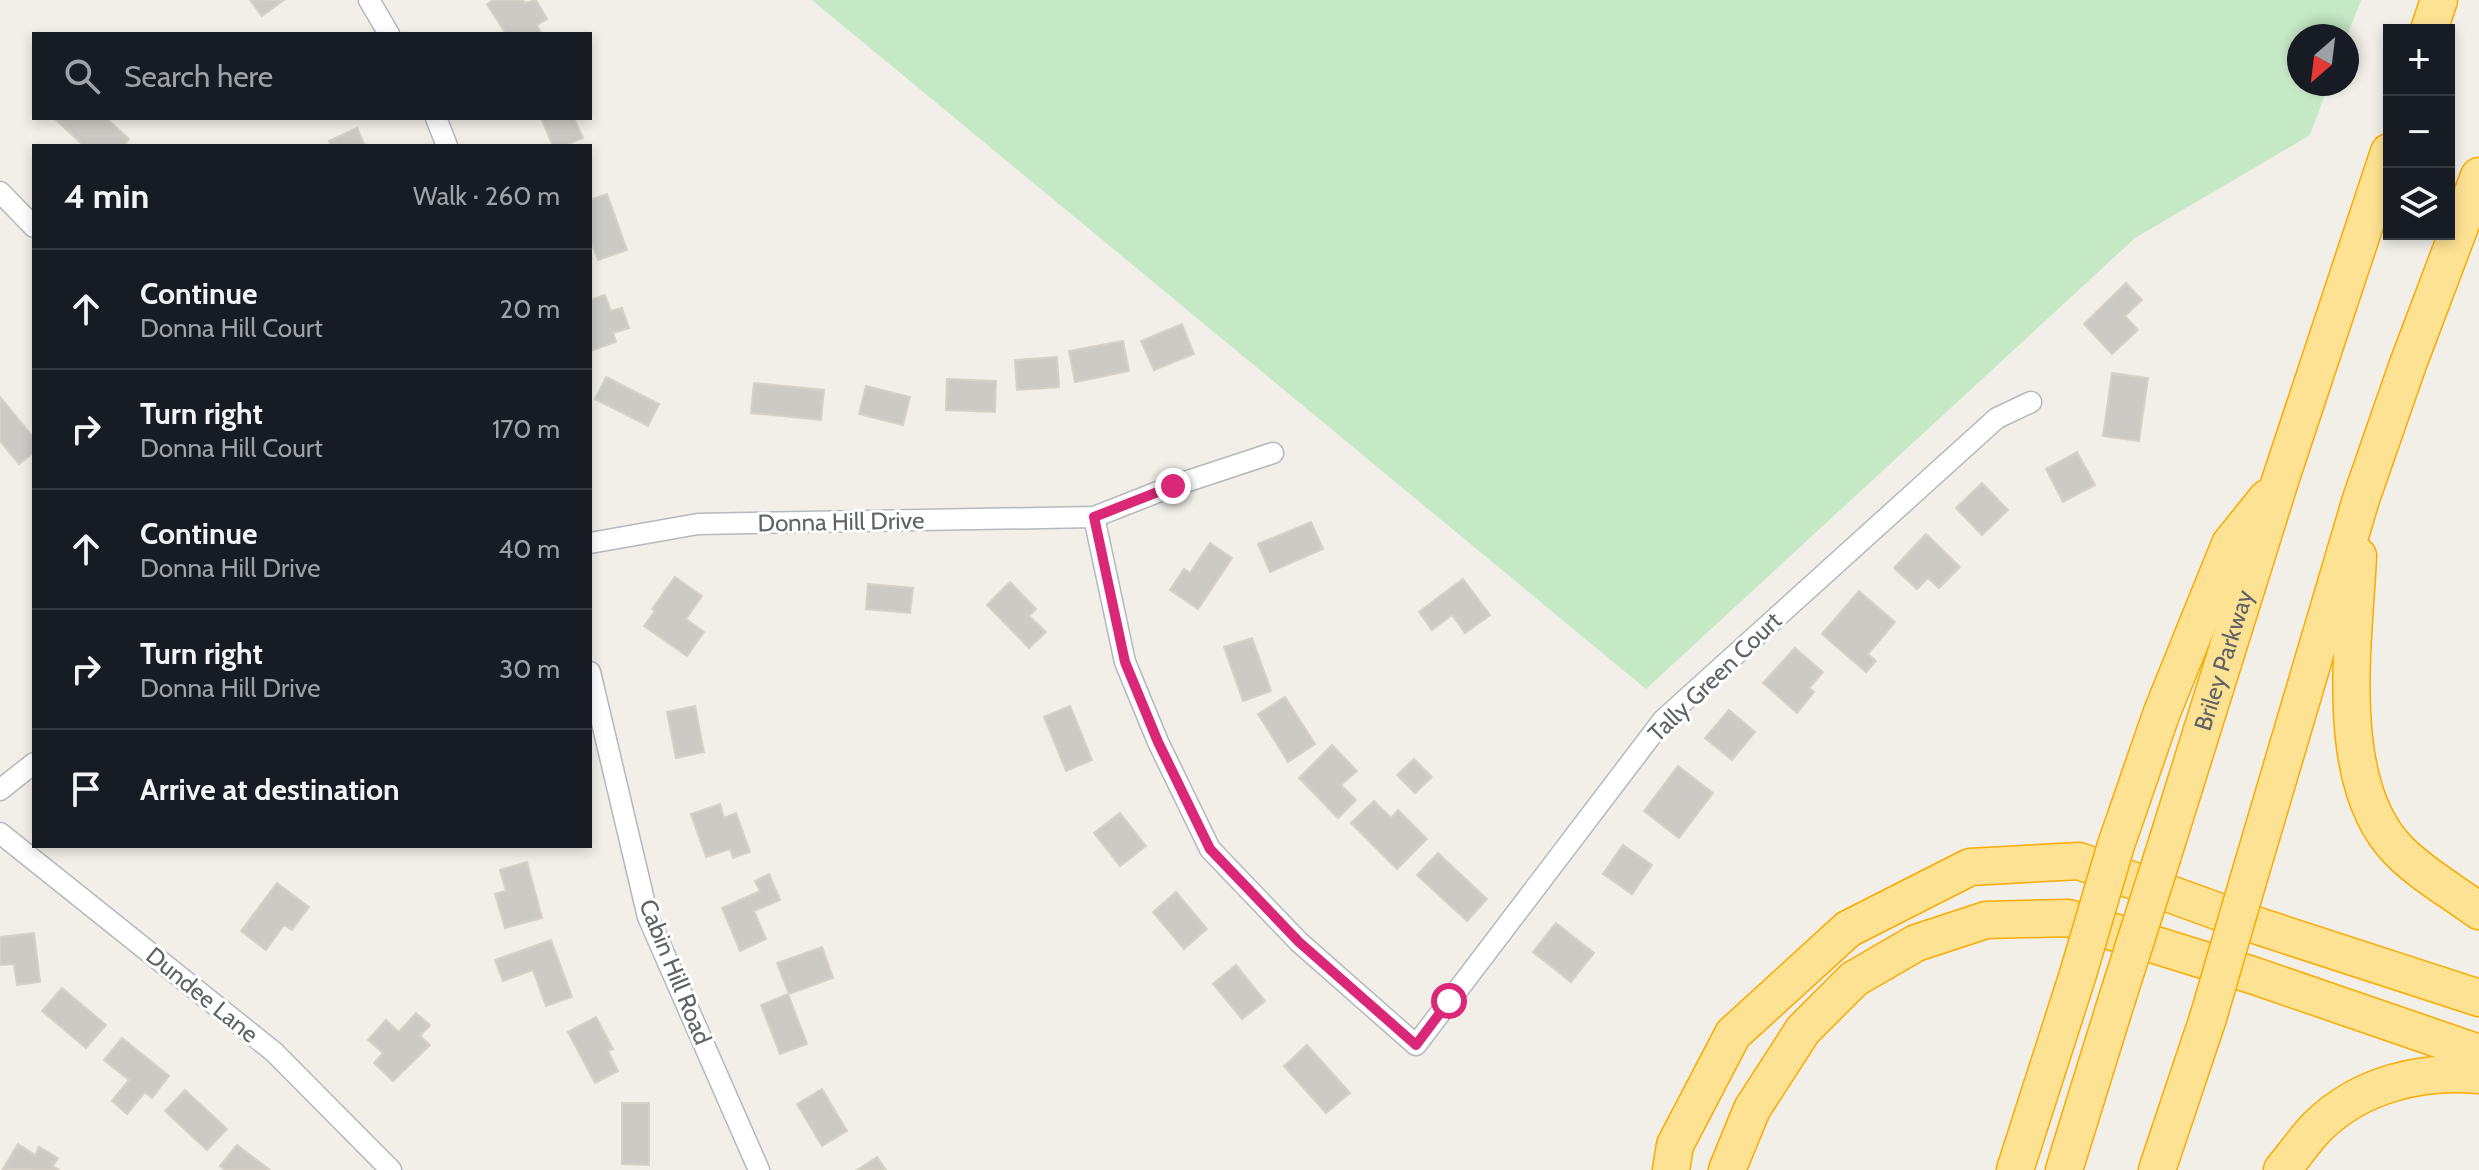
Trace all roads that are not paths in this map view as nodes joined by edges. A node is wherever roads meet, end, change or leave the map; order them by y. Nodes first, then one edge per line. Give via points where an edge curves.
1 (369, 0) edge
2 (2439, 0) edge
3 (2431, 24) edge
4 (388, 32) edge
5 (437, 120) edge
6 (446, 144) edge
7 (2384, 168) edge
8 (2479, 176) edge
9 (0, 192) edge
10 (32, 225) edge
11 (2031, 402) dead end
12 (1273, 453) dead end
13 (2280, 481) junction
14 (2361, 499) junction
15 (1094, 517) junction
16 (592, 543) edge
17 (592, 680) edge
18 (32, 765) edge
19 (0, 790) edge
20 (0, 833) edge
21 (2479, 911) edge
22 (2479, 998) edge
23 (2479, 1053) edge
24 (2479, 1075) edge
25 (391, 1170) edge
26 (759, 1170) edge
27 (1671, 1170) edge
28 (1727, 1170) edge
29 (2015, 1170) edge
30 (2064, 1170) edge
31 (2157, 1170) edge
32 (2282, 1170) edge

1 - 4 street
2 - 3 highway
5 - 6 street
7 - 13 highway, Briley Parkway
8 - 14 highway
9 - 10 street
11 - 15 street, Tally Green Court via 1997,418 1663,720 1416,1045 1299,942 1210,849 1125,662
12 - 15 street, Donna Hill Drive
13 - 29 highway, bridge via 2230,544 2162,712
13 - 30 highway, Briley Parkway, bridge
14 - 21 highway via 2350,709 2360,773 2375,821 2400,853
14 - 31 highway, bridge via 2208,1018
15 - 16 street, Donna Hill Drive via 698,524
17 - 26 street, Cabin Hill Road via 648,917
18 - 19 street
20 - 25 street, Dundee Lane via 274,1052
22 - 27 highway via 2079,861 1970,867 1848,929 1733,1034 1675,1145
23 - 28 highway via 2068,918 1986,920 1916,943 1854,979 1803,1030 1752,1109
24 - 32 highway via 2452,1073 2391,1082 2359,1095 2318,1126

